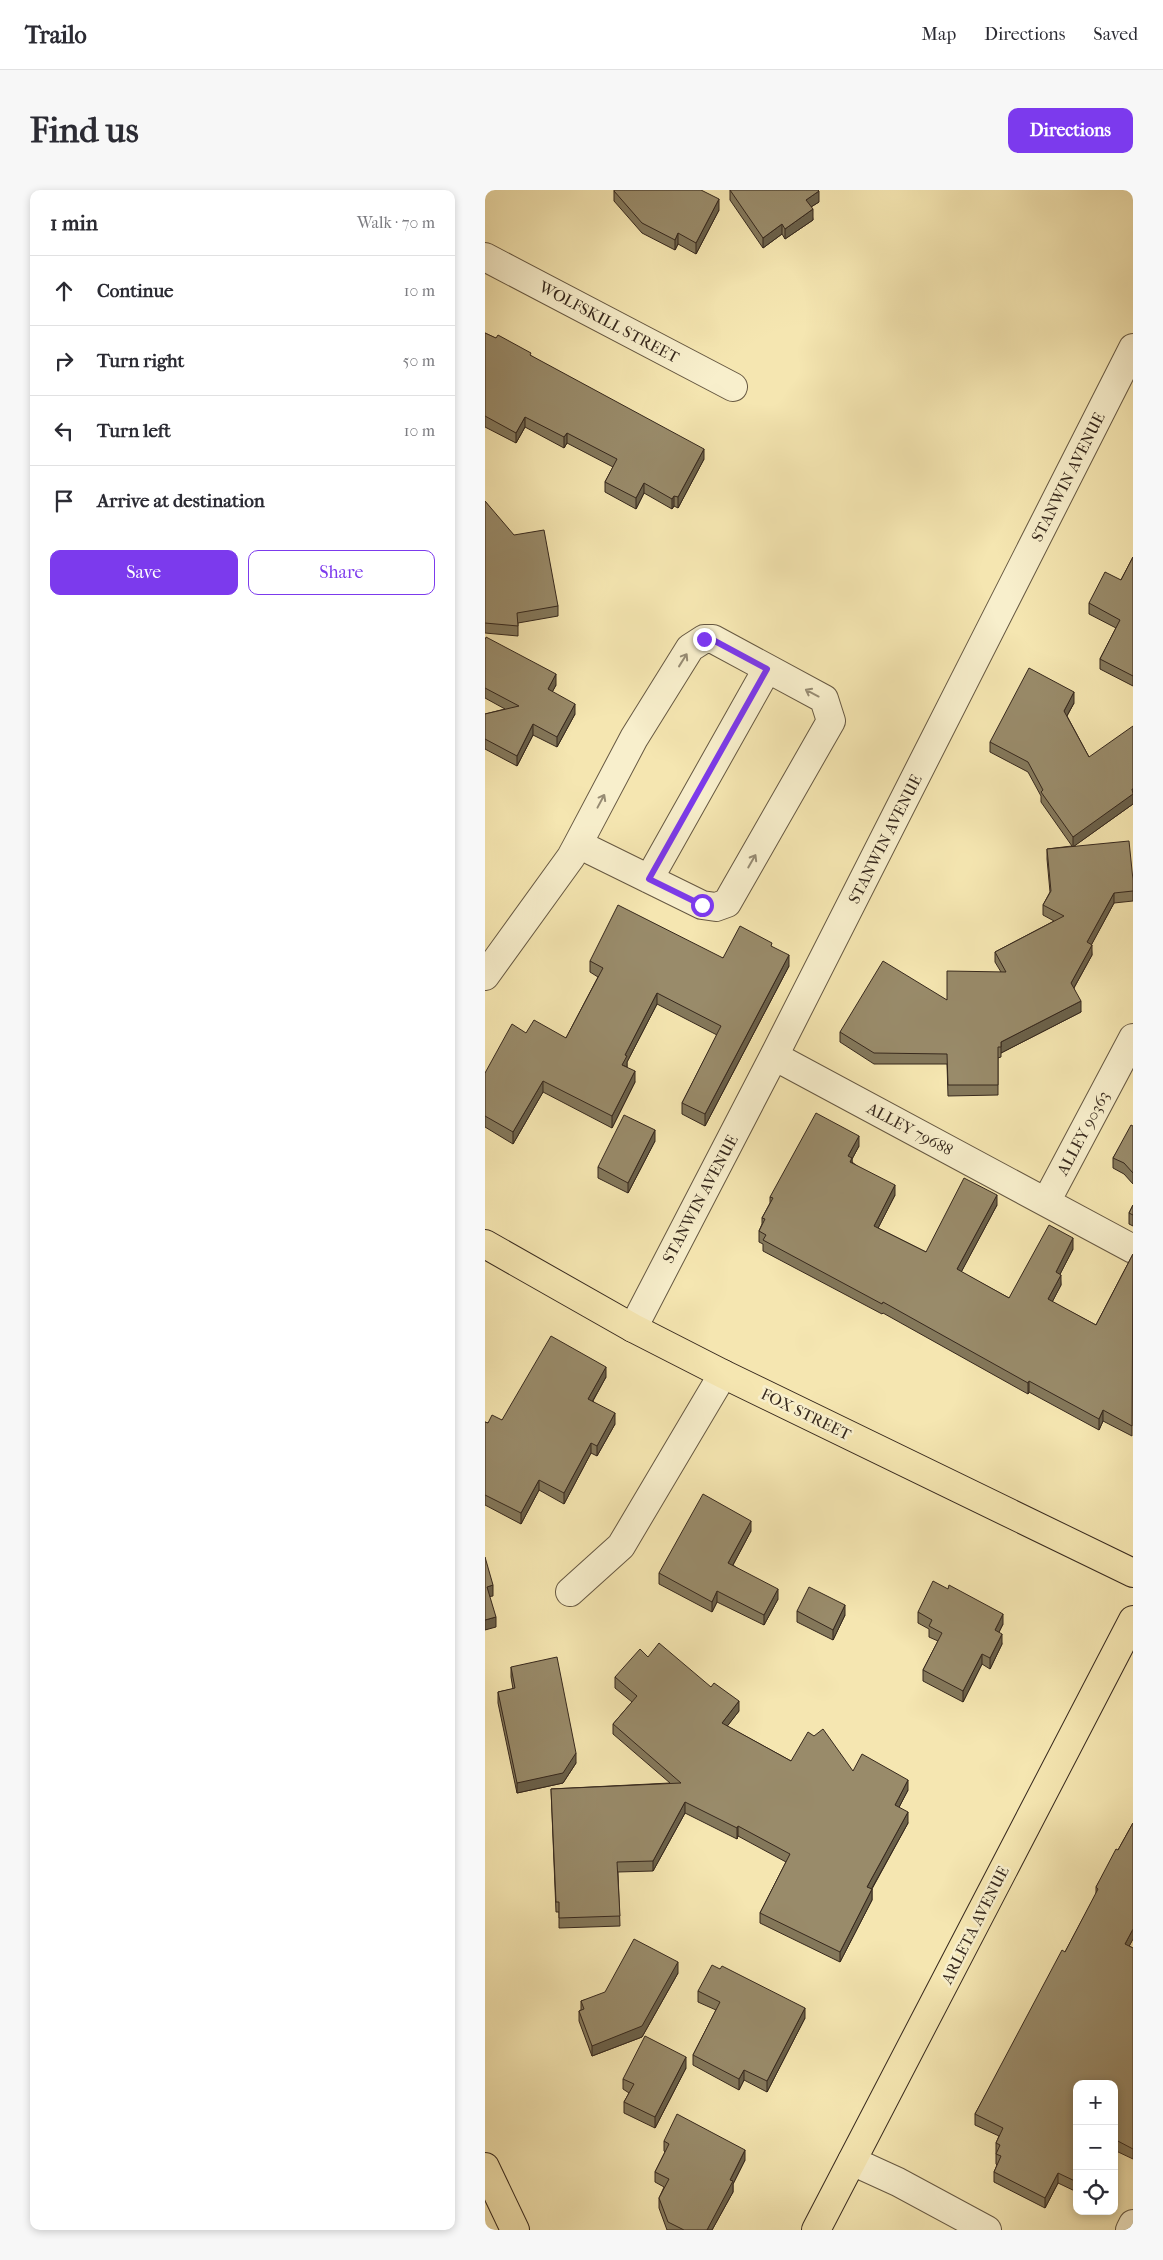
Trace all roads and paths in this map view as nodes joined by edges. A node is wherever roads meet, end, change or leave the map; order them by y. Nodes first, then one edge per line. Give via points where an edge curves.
1 (485, 257) edge
2 (1133, 348) edge
3 (733, 387) dead end
4 (767, 669) junction
5 (578, 844) junction
6 (649, 879) junction
7 (485, 976) edge
8 (1133, 1038) edge
9 (774, 1056) junction
10 (1046, 1202) junction
11 (485, 1244) edge
12 (1133, 1249) edge
13 (633, 1328) junction
14 (723, 1374) junction
15 (1133, 1572) edge
16 (570, 1592) dead end
17 (1133, 1620) edge
18 (852, 2161) junction
19 (485, 2167) edge
20 (1133, 2224) edge
21 (515, 2230) edge
22 (816, 2230) edge
23 (987, 2230) edge
24 (1130, 2230) edge

1 - 3 street, WOLFSKILL STREET
2 - 9 street, STANWIN AVENUE
5 -> 4 street via 635,738 690,648 704,639 713,640
4 - 6 street
6 -> 4 street via 702,905 716,907 727,903 831,721 824,699
5 - 6 street
5 - 7 street
8 - 10 street, ALLEY 90363
9 - 10 street, ALLEY 79688
9 - 13 street, STANWIN AVENUE
10 - 12 street, ALLEY 79688
11 - 13 main road, FOX STREET
13 - 14 main road, FOX STREET
14 - 15 main road, FOX STREET
14 - 16 street via 621,1546
17 - 18 main road, ARLETA AVENUE
18 - 22 main road, ARLETA AVENUE
18 - 23 street
19 - 21 main road
20 - 24 street

